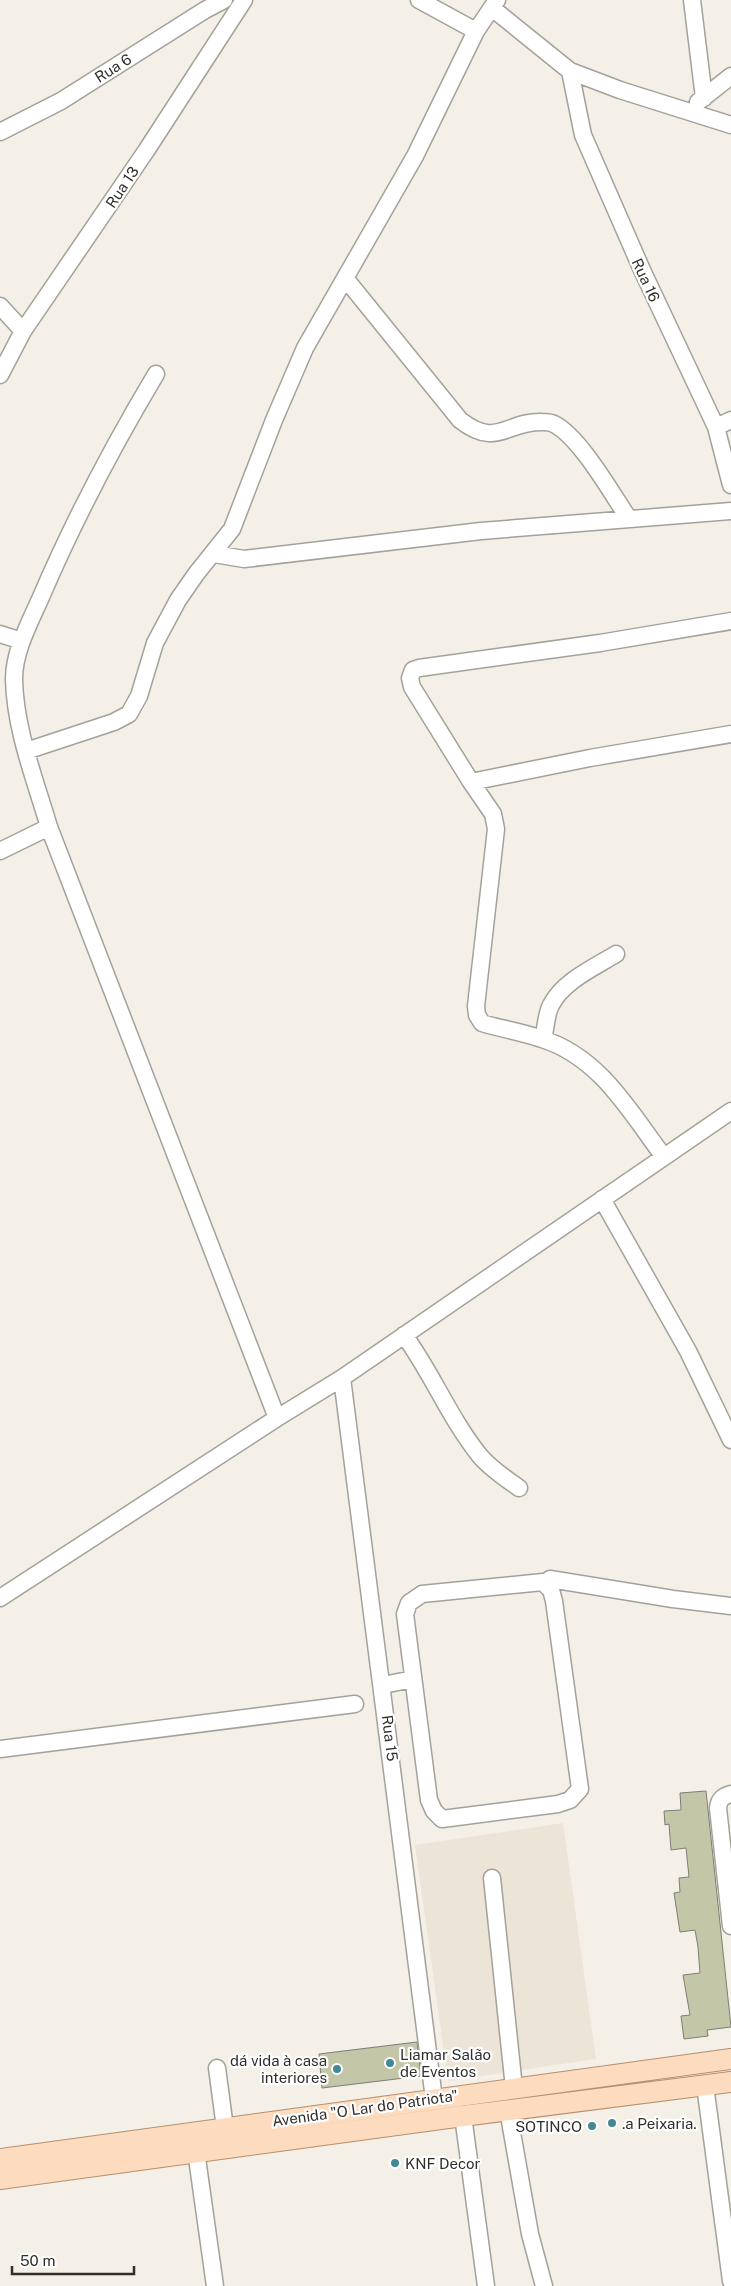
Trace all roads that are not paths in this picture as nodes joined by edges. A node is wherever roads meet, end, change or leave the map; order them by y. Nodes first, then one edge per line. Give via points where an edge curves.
1 (224, 0) edge
2 (244, 0) edge
3 (419, 0) edge
4 (692, 0) edge
5 (495, 4) edge
6 (201, 5) edge
7 (476, 31) junction
8 (570, 71) junction
9 (731, 76) edge
10 (704, 98) junction
11 (684, 111) junction
12 (731, 125) edge
13 (0, 132) edge
14 (345, 278) junction
15 (0, 306) edge
16 (23, 331) junction
17 (156, 374) dead end
18 (0, 375) edge
19 (731, 420) edge
20 (716, 428) junction
21 (731, 485) edge
22 (731, 511) edge
23 (629, 519) junction
24 (214, 554) junction
25 (731, 621) edge
26 (0, 634) edge
27 (22, 641) junction
28 (731, 734) edge
29 (26, 751) junction
30 (471, 782) junction
31 (50, 827) junction
32 (0, 851) edge
33 (616, 954) dead end
34 (543, 1039) junction
35 (731, 1110) edge
36 (664, 1157) junction
37 (602, 1199) junction
38 (404, 1335) junction
39 (342, 1378) junction
40 (277, 1418) junction
41 (731, 1440) edge
42 (519, 1488) dead end
43 (550, 1579) dead end
44 (0, 1598) edge
45 (731, 1606) edge
46 (413, 1679) junction
47 (383, 1685) junction
48 (355, 1704) dead end
49 (0, 1749) edge
50 (731, 1794) edge
51 (492, 1878) dead end
52 (731, 1926) edge
53 (731, 2060) edge
54 (217, 2068) dead end
55 (731, 2082) edge
56 (705, 2085) junction
57 (514, 2088) junction
58 (434, 2098) junction
59 (508, 2110) junction
60 (462, 2116) junction
61 (225, 2128) junction
62 (196, 2151) junction
63 (0, 2159) edge
64 (0, 2179) edge
65 (731, 2281) edge
66 (215, 2286) edge
67 (486, 2286) edge
68 (544, 2286) edge

1 - 6 street, Rua 6
2 - 16 street, Rua 13
3 - 7 street
4 - 10 street
5 - 7 street
5 - 8 street
6 - 13 street, Rua 6 via 61,101
7 - 14 street via 415,156
8 - 11 street
8 - 20 street, Rua 16 via 578,116 595,165
9 - 10 street
10 - 11 street
11 - 12 street
14 - 23 street via 460,420 482,433 498,434 534,422 552,423 573,438
14 - 24 street via 305,348 232,529
15 - 16 street
16 - 18 street, Rua 13
17 - 27 street via 120,435 58,559
19 - 20 street
20 - 21 street, Rua 16
22 - 23 street
23 - 24 street via 481,530 244,559
24 - 29 street via 178,600 155,643 139,696 129,714
25 - 30 street via 413,670 410,678 412,687
26 - 27 street
27 - 29 street via 14,677
28 - 30 street
29 - 31 street
30 - 34 street via 493,814 496,830 477,1015 482,1023
31 - 32 street
31 - 40 street
33 - 34 street via 558,994 551,1005
34 - 36 street via 594,1068
35 - 36 street
36 - 37 street
37 - 38 street
37 - 41 street via 688,1351
38 - 39 street
38 - 42 street via 470,1442 493,1469
39 - 40 street
39 - 47 street, Rua 15
40 - 44 street
43 - 45 street
46 - 46 street via 429,1800 442,1819 558,1804 570,1800 580,1790 554,1601 551,1590 543,1582 422,1594 408,1603 404,1614
46 - 47 street
47 - 58 street, Rua 15
48 - 49 street
50 - 52 street via 719,1801 718,1808
51 - 57 street
53 - 57 main road, Avenida "O Lar do Patriota"
54 - 61 street
55 - 56 main road, Avenida "O Lar do Patriota"
56 - 59 main road, Avenida "O Lar do Patriota"
56 - 65 street
57 - 58 main road, Avenida "O Lar do Patriota"
58 - 61 main road, Avenida "O Lar do Patriota"
59 - 60 main road, Avenida "O Lar do Patriota"
59 - 68 street via 530,2234
60 - 62 main road, Avenida "O Lar do Patriota"
60 - 67 street
61 - 63 main road, Avenida "O Lar do Patriota"
62 - 64 main road, Avenida "O Lar do Patriota"
62 - 66 street

